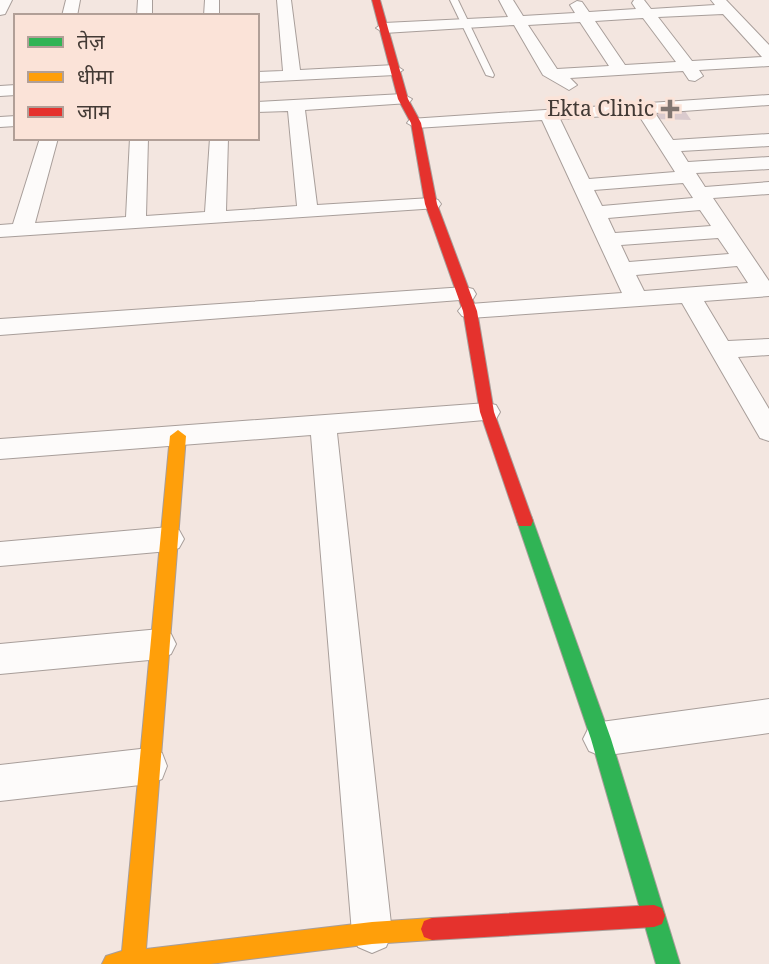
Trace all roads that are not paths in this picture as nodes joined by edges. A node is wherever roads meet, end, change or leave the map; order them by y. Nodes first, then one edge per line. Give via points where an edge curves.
1 (5, 0) edge
2 (284, 0) edge
3 (376, 0) edge
4 (454, 0) edge
5 (506, 0) edge
6 (574, 0) edge
7 (636, 0) edge
8 (722, 5) edge
9 (0, 12) edge
10 (647, 13) junction
11 (583, 17) junction
12 (518, 21) junction
13 (465, 24) junction
14 (384, 28) junction
15 (769, 54) edge
16 (769, 61) edge
17 (688, 66) junction
18 (395, 70) junction
19 (620, 70) junction
20 (557, 74) junction
21 (491, 75) dead end
22 (292, 76) junction
23 (259, 77) edge
24 (402, 99) junction
25 (715, 103) junction
26 (296, 105) junction
27 (769, 105) edge
28 (259, 107) edge
29 (597, 110) junction
30 (548, 113) junction
31 (647, 116) junction
32 (416, 123) junction
33 (48, 140) edge
34 (139, 140) edge
35 (219, 140) edge
36 (769, 140) edge
37 (668, 146) junction
38 (769, 163) edge
39 (582, 185) junction
40 (694, 185) junction
41 (769, 188) edge
42 (430, 204) junction
43 (308, 212) junction
44 (596, 213) junction
45 (215, 218) junction
46 (136, 220) junction
47 (22, 230) junction
48 (0, 231) edge
49 (724, 231) junction
50 (608, 240) junction
51 (743, 259) junction
52 (622, 269) junction
53 (766, 289) edge
54 (690, 295) junction
55 (636, 299) junction
56 (468, 302) junction
57 (0, 327) edge
58 (769, 347) edge
59 (722, 350) junction
60 (486, 412) junction
61 (323, 425) junction
62 (769, 431) edge
63 (178, 436) junction
64 (0, 449) edge
65 (169, 539) junction
66 (0, 554) edge
67 (160, 644) junction
68 (0, 659) edge
69 (769, 716) edge
70 (601, 739) junction
71 (149, 766) junction
72 (0, 783) edge
73 (654, 915) junction
74 (372, 933) junction
75 (133, 962) junction
76 (114, 964) edge
77 (668, 964) edge

1 - 9 street
2 - 22 street
3 - 14 street
4 - 13 lane
5 - 12 street
6 - 11 street
7 - 10 street
8 - 10 street
8 - 15 street
10 - 11 street
10 - 17 street
11 - 12 street
11 - 19 street
12 - 13 street
12 - 20 street via 550,71
13 - 14 street
13 - 21 lane
14 - 18 street
16 - 17 street
17 - 19 street
17 - 25 street
18 - 22 street
18 - 24 street
19 - 20 street
20 - 29 street
22 - 23 street
24 - 26 street
24 - 32 street
25 - 27 street
25 - 31 street
26 - 28 street
26 - 43 street
27 - 31 street
29 - 30 street
29 - 31 street
30 - 32 street
30 - 39 street
31 - 37 street
32 - 42 street
33 - 47 street
34 - 46 street
35 - 45 street
36 - 37 street
37 - 40 street
38 - 40 street
39 - 40 street
39 - 44 street
40 - 41 street
40 - 44 street
40 - 49 street
42 - 43 street
42 - 56 street
43 - 45 street
44 - 50 street
45 - 46 street
46 - 47 street
47 - 48 street
49 - 50 street
49 - 51 street
50 - 52 street
51 - 52 street
51 - 53 street
52 - 55 street
53 - 54 street
54 - 55 street
54 - 59 street
55 - 56 street
56 - 57 street
56 - 60 street
58 - 59 street
59 - 62 street
60 - 61 street
60 - 70 street
61 - 63 street
61 - 74 street
63 - 64 street
63 - 65 street
65 - 66 street
65 - 67 street
67 - 68 street
67 - 71 street
69 - 70 street
70 - 73 street
71 - 72 street
71 - 75 street
73 - 74 street
73 - 77 street
74 - 75 street
75 - 76 street

